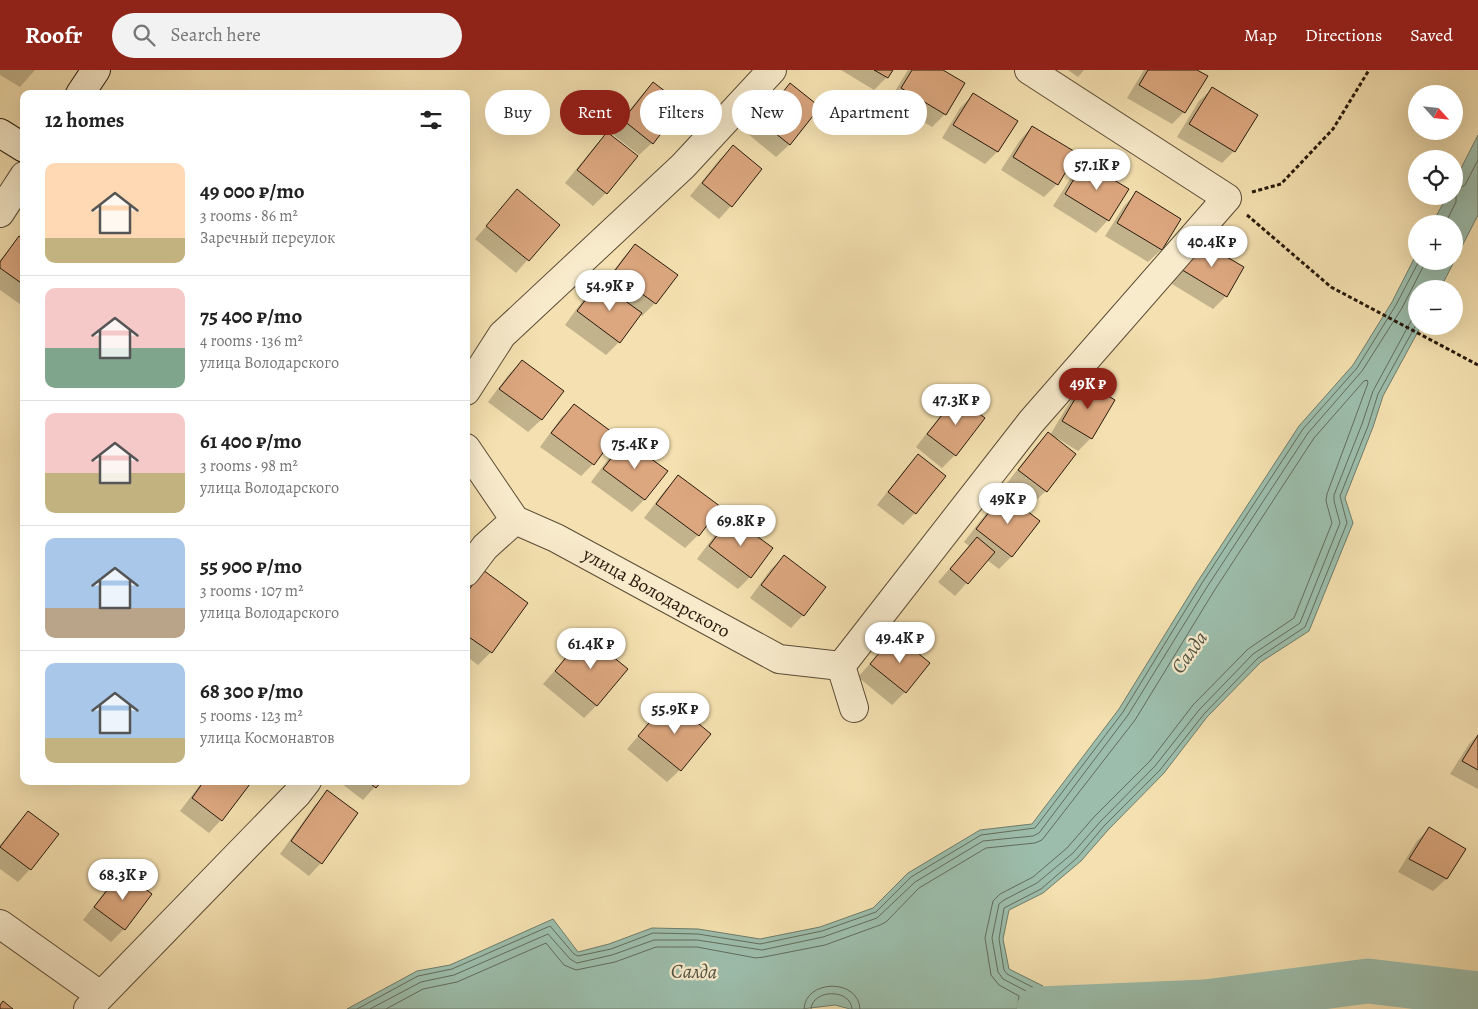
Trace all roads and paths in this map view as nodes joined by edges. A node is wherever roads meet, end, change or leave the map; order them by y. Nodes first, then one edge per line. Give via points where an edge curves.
1 (96, 70) edge
2 (772, 70) edge
3 (1029, 70) edge
4 (1369, 70) edge
5 (83, 90) edge
6 (0, 133) edge
7 (20, 146) edge
8 (20, 182) edge
9 (1227, 198) junction
10 (0, 213) edge
11 (1478, 365) edge
12 (470, 386) edge
13 (470, 454) edge
14 (515, 520) junction
15 (470, 567) edge
16 (841, 666) junction
17 (854, 708) dead end
18 (304, 785) edge
19 (0, 924) edge
20 (94, 1002) edge

1 - 5 street
2 - 12 street via 683,166 502,335
3 - 9 street
4 - 9 path via 1332,129 1281,184
6 - 7 street
8 - 10 street
9 - 11 path via 1331,287
9 - 16 street via 1031,422
13 - 14 street
14 - 15 street via 485,547
14 - 16 street, улица Володарского via 556,538 780,659
16 - 17 street
18 - 20 street
19 - 20 street

